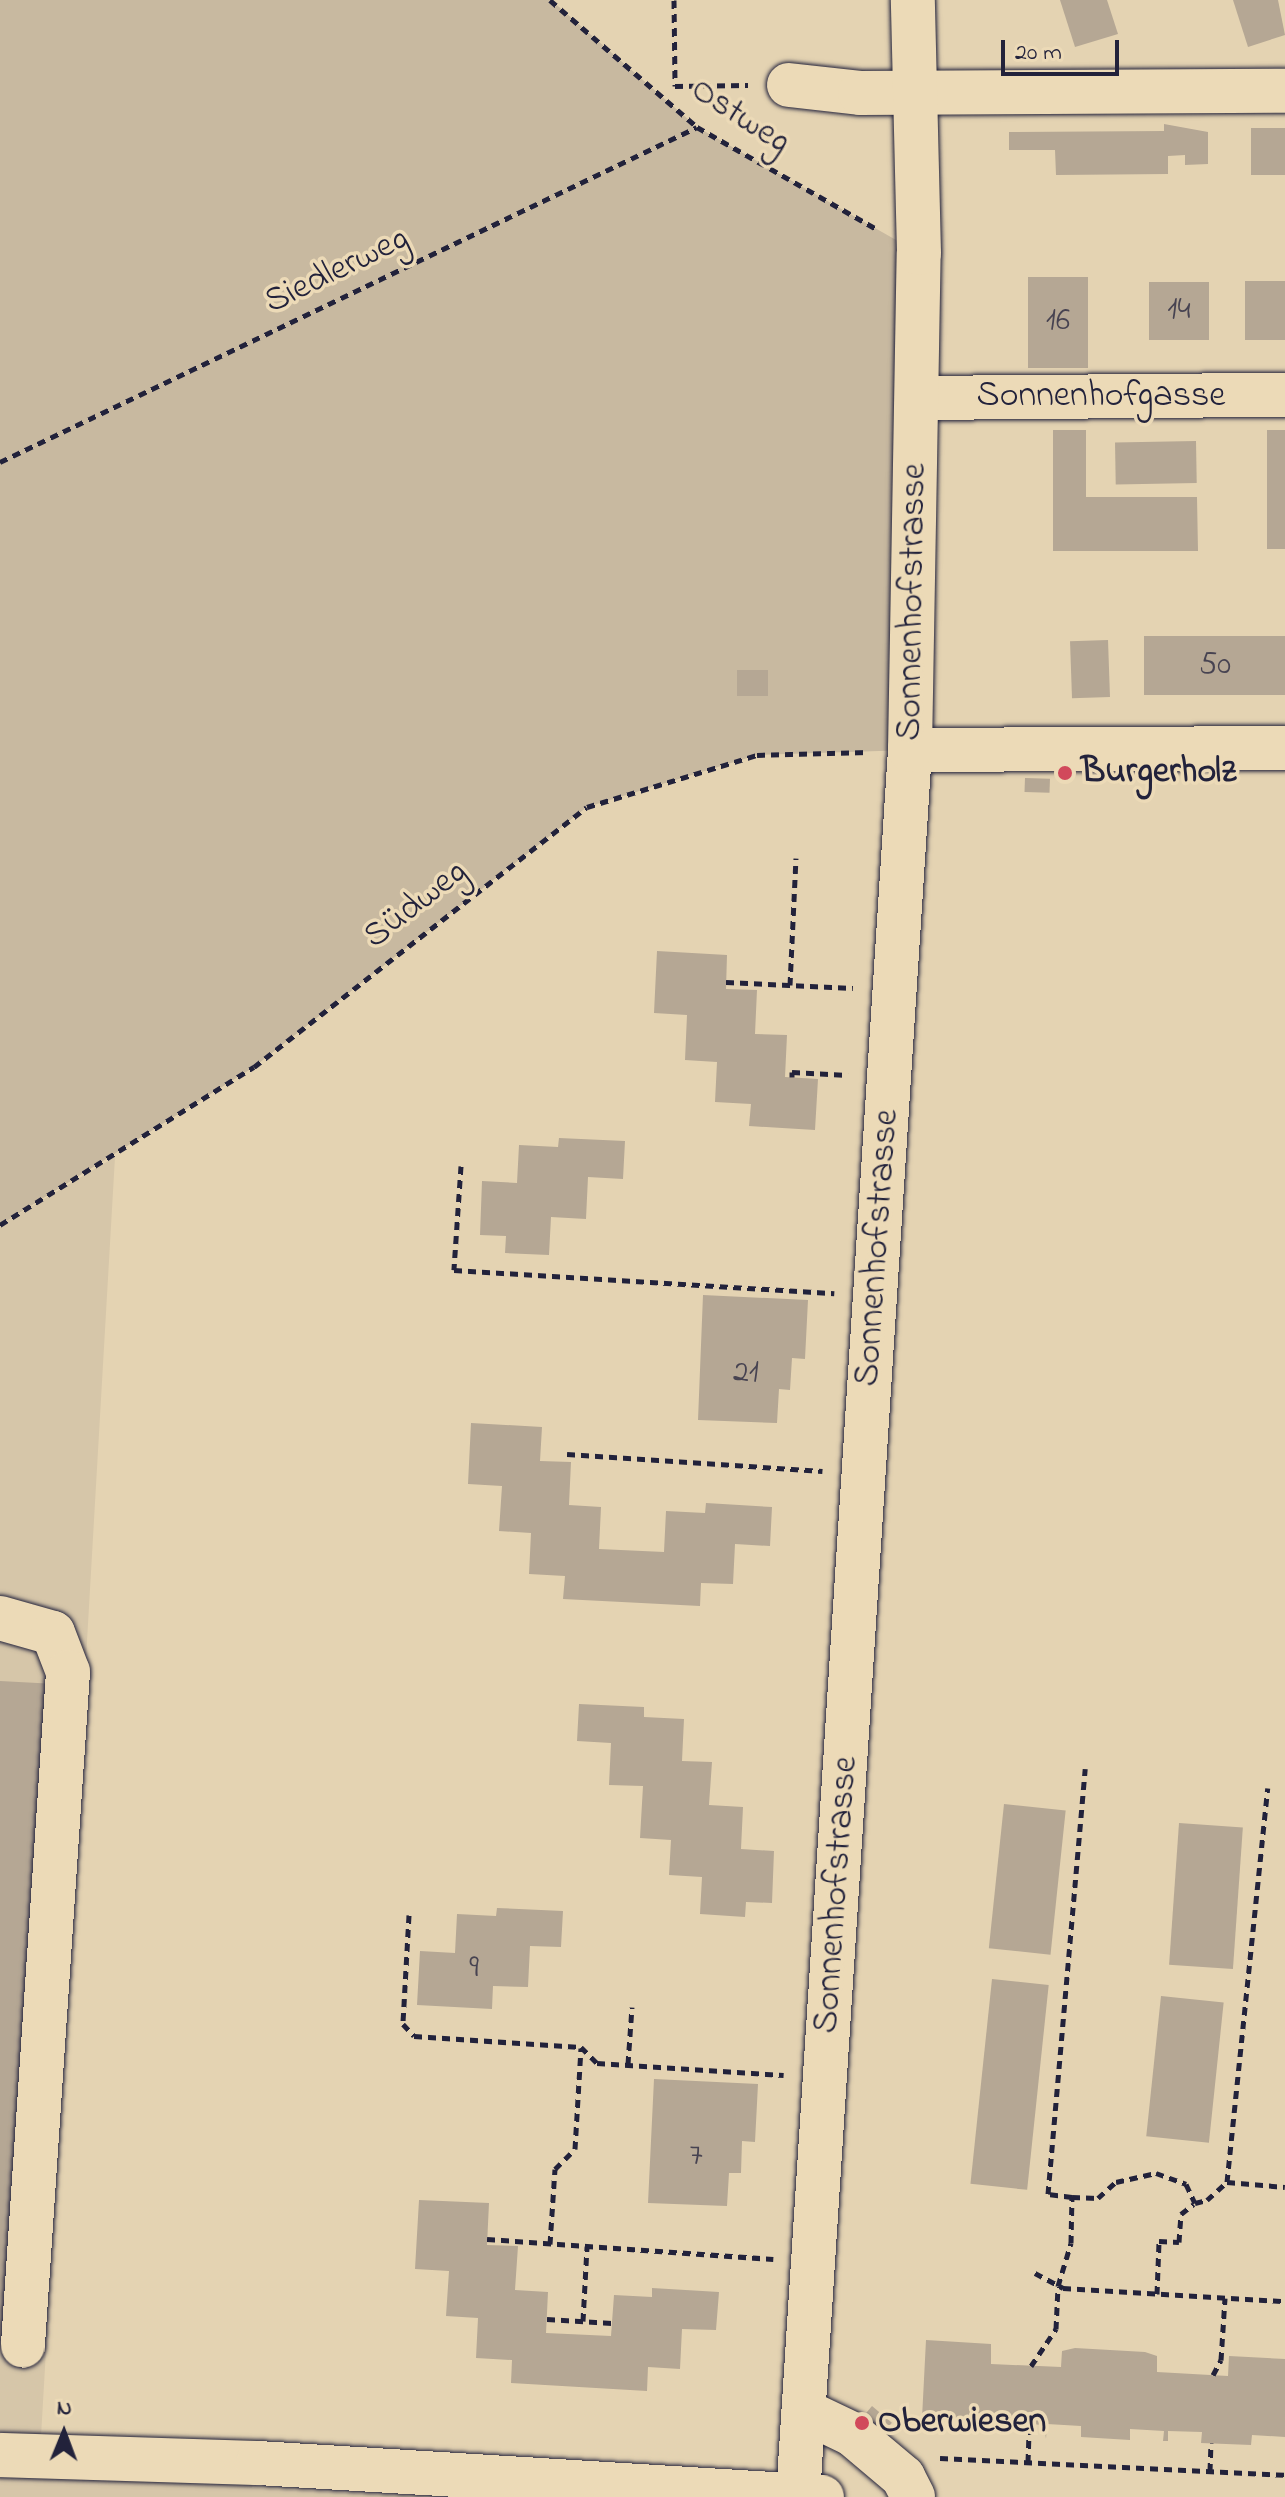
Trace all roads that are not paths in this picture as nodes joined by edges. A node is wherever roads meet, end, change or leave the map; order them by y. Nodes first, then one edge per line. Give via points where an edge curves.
1 (913, 0) edge
2 (789, 85) road end
3 (1285, 91) edge
4 (914, 93) junction
5 (1285, 395) edge
6 (917, 398) junction
7 (1285, 748) edge
8 (910, 750) junction
9 (0, 1618) edge
10 (23, 2345) dead end
11 (804, 2411) junction
12 (0, 2455) edge
13 (613, 2491) edge
14 (810, 2496) edge
15 (913, 2497) edge

1 - 4 street, Sonnenhofstrasse
2 - 4 street
3 - 4 street
4 - 6 street, Sonnenhofstrasse
5 - 6 street, Sonnenhofgasse
6 - 8 street, Sonnenhofstrasse
7 - 8 street
8 - 11 street, Sonnenhofstrasse
9 - 10 street via 53,1633 68,1672
11 - 14 street, Sonnenhofstrasse
11 - 15 street via 852,2434 903,2477
12 - 13 street via 140,2457
13 - 14 street

